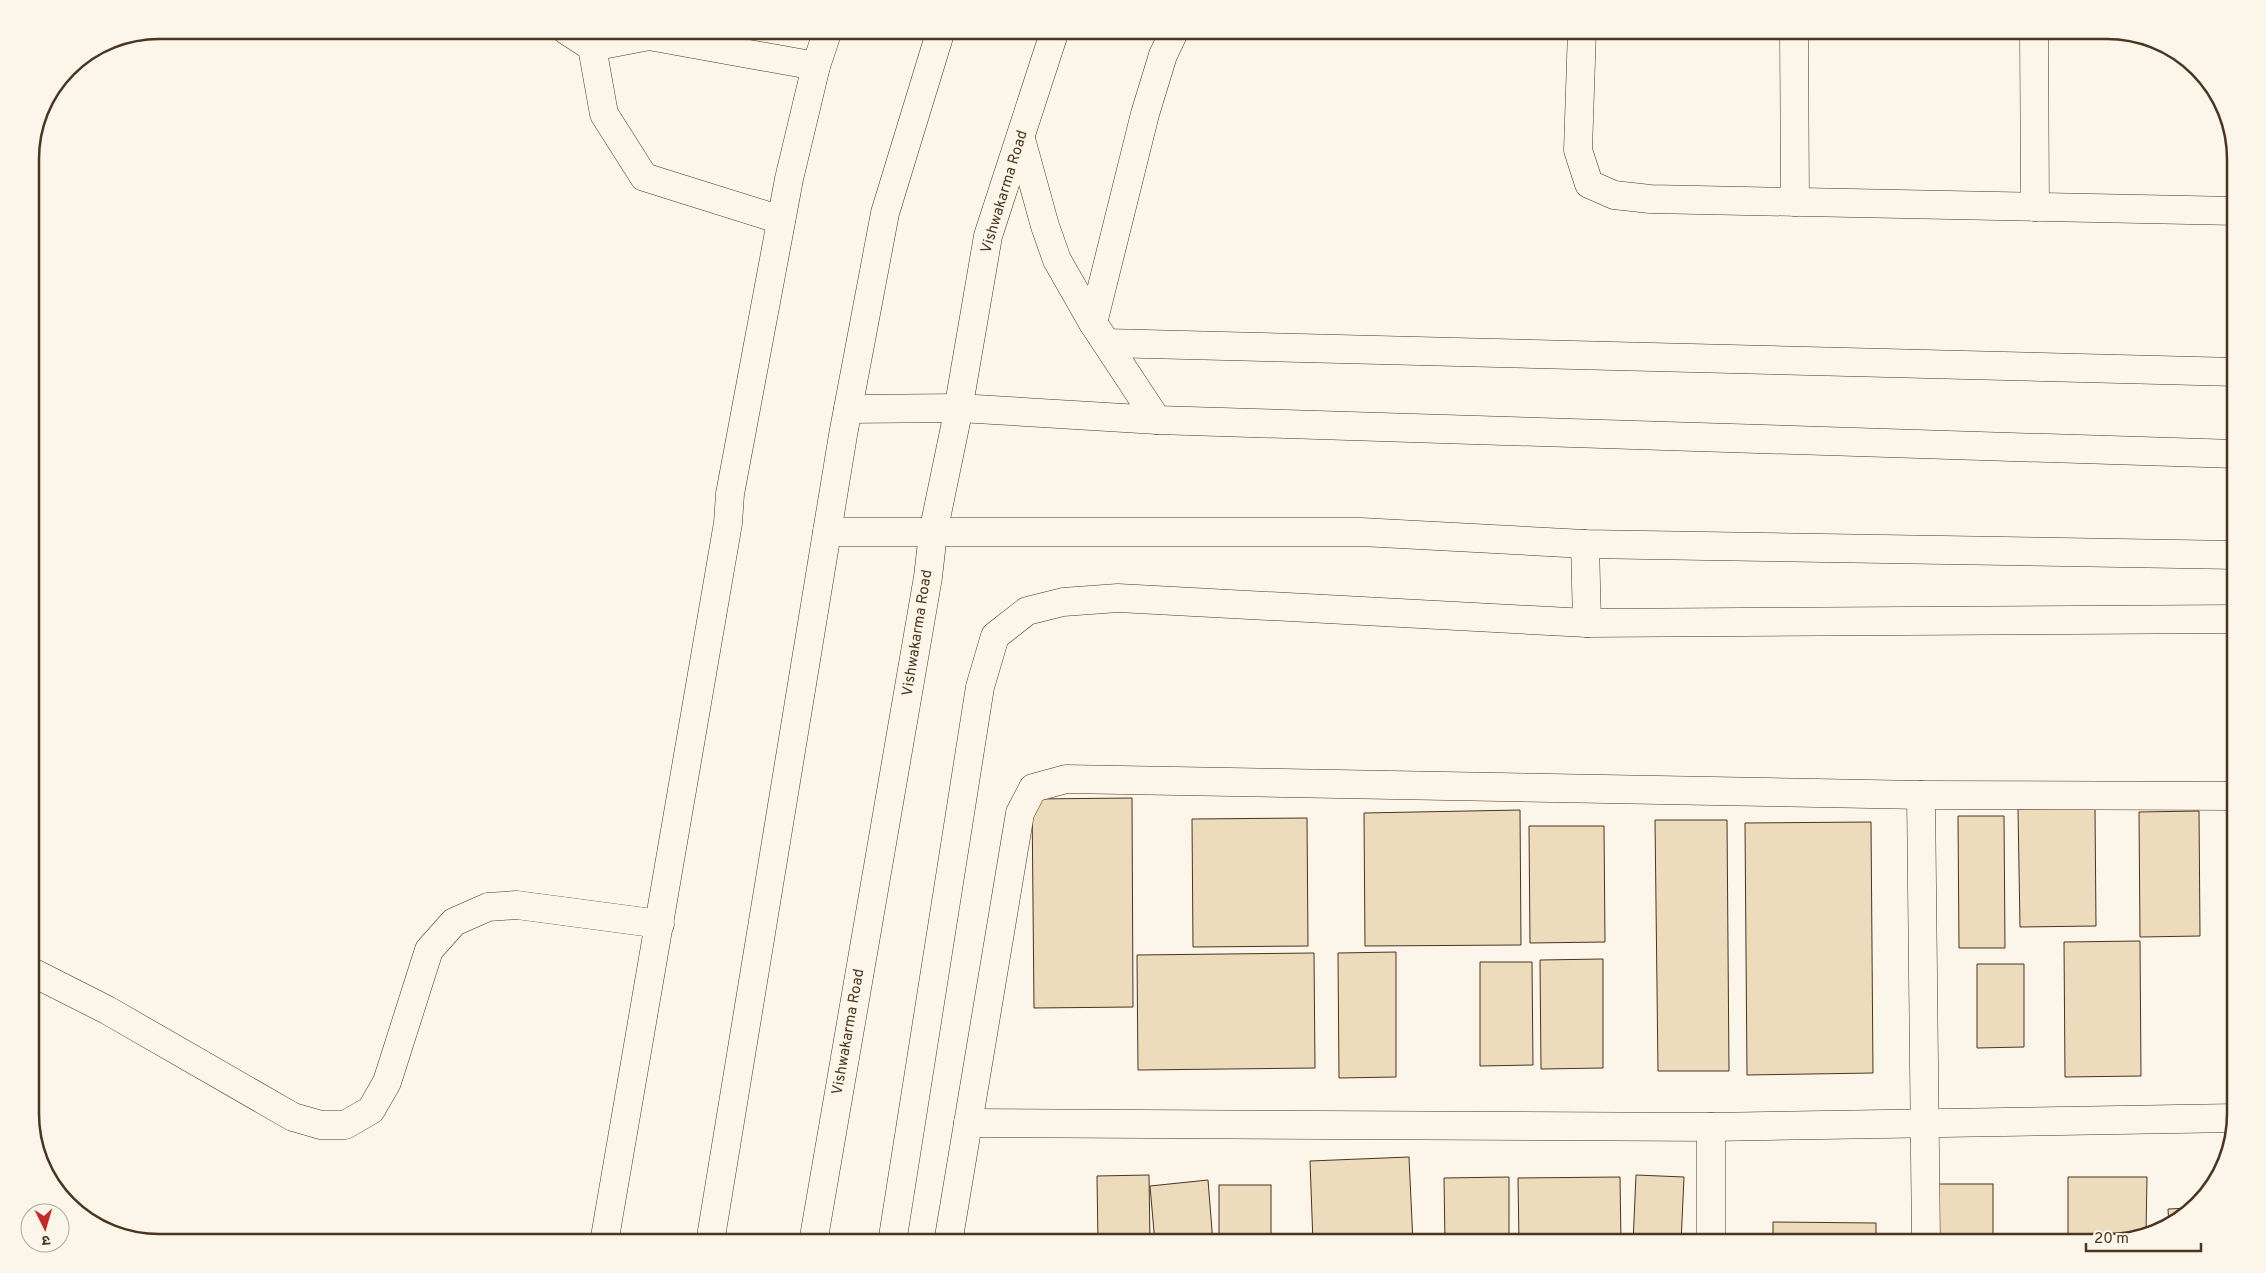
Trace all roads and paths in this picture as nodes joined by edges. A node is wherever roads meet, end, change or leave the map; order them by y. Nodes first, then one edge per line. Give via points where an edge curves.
1 (580, 39) edge
2 (634, 39) edge
3 (667, 39) edge
4 (825, 39) edge
5 (939, 39) edge
6 (1051, 39) edge
7 (1171, 39) edge
8 (1582, 39) edge
9 (1794, 39) edge
10 (2034, 39) edge
11 (592, 47) junction
12 (816, 66) junction
13 (1021, 138) junction
14 (1795, 202) junction
15 (2035, 207) junction
16 (2227, 211) edge
17 (781, 220) junction
18 (1100, 333) junction
19 (2227, 372) edge
20 (959, 408) junction
21 (848, 409) junction
22 (1157, 420) junction
23 (2227, 454) edge
24 (827, 532) junction
25 (933, 533) junction
26 (1585, 544) junction
27 (2227, 555) edge
28 (2227, 619) edge
29 (1587, 623) junction
30 (1921, 795) junction
31 (2227, 796) edge
32 (660, 924) junction
33 (39, 976) edge
34 (2227, 1118) edge
35 (968, 1123) junction
36 (1925, 1124) junction
37 (1711, 1127) junction
38 (606, 1234) edge
39 (711, 1234) edge
40 (815, 1234) edge
41 (893, 1234) edge
42 (950, 1234) edge
43 (1711, 1234) edge
44 (1926, 1234) edge

1 - 11 street
2 - 11 street
3 - 12 street
4 - 12 street
5 - 21 street via 885,213
6 - 13 street, Vishwakarma Road
7 - 18 street via 1145,114
8 - 14 street via 1578,150 1589,184 1614,195 1650,199
9 - 14 street
10 - 15 street
11 - 17 street via 604,114 644,177
12 - 17 street
13 - 18 street via 1057,260
13 - 20 street, Vishwakarma Road via 988,236
14 - 15 street
15 - 16 street
17 - 32 street via 730,494 728,524
18 - 19 street
18 - 22 street
20 - 21 street
20 - 22 street
20 - 25 street, Vishwakarma Road
21 - 24 street
22 - 23 street
24 - 25 street
24 - 39 street
25 - 26 street via 1361,532
25 - 40 street, Vishwakarma Road
26 - 27 street
26 - 29 street
28 - 29 street
29 - 41 street via 1118,598 1063,602 1027,611 995,636 980,687
30 - 31 street
30 - 35 street via 1066,779 1033,788 1020,813
30 - 36 street
32 - 33 street via 517,905 488,907 454,922 429,950 387,1082 370,1110 345,1125 322,1125 293,1117 107,1010
32 - 38 street
34 - 36 street
35 - 37 street
35 - 42 street
36 - 37 street
36 - 44 street
37 - 43 street

